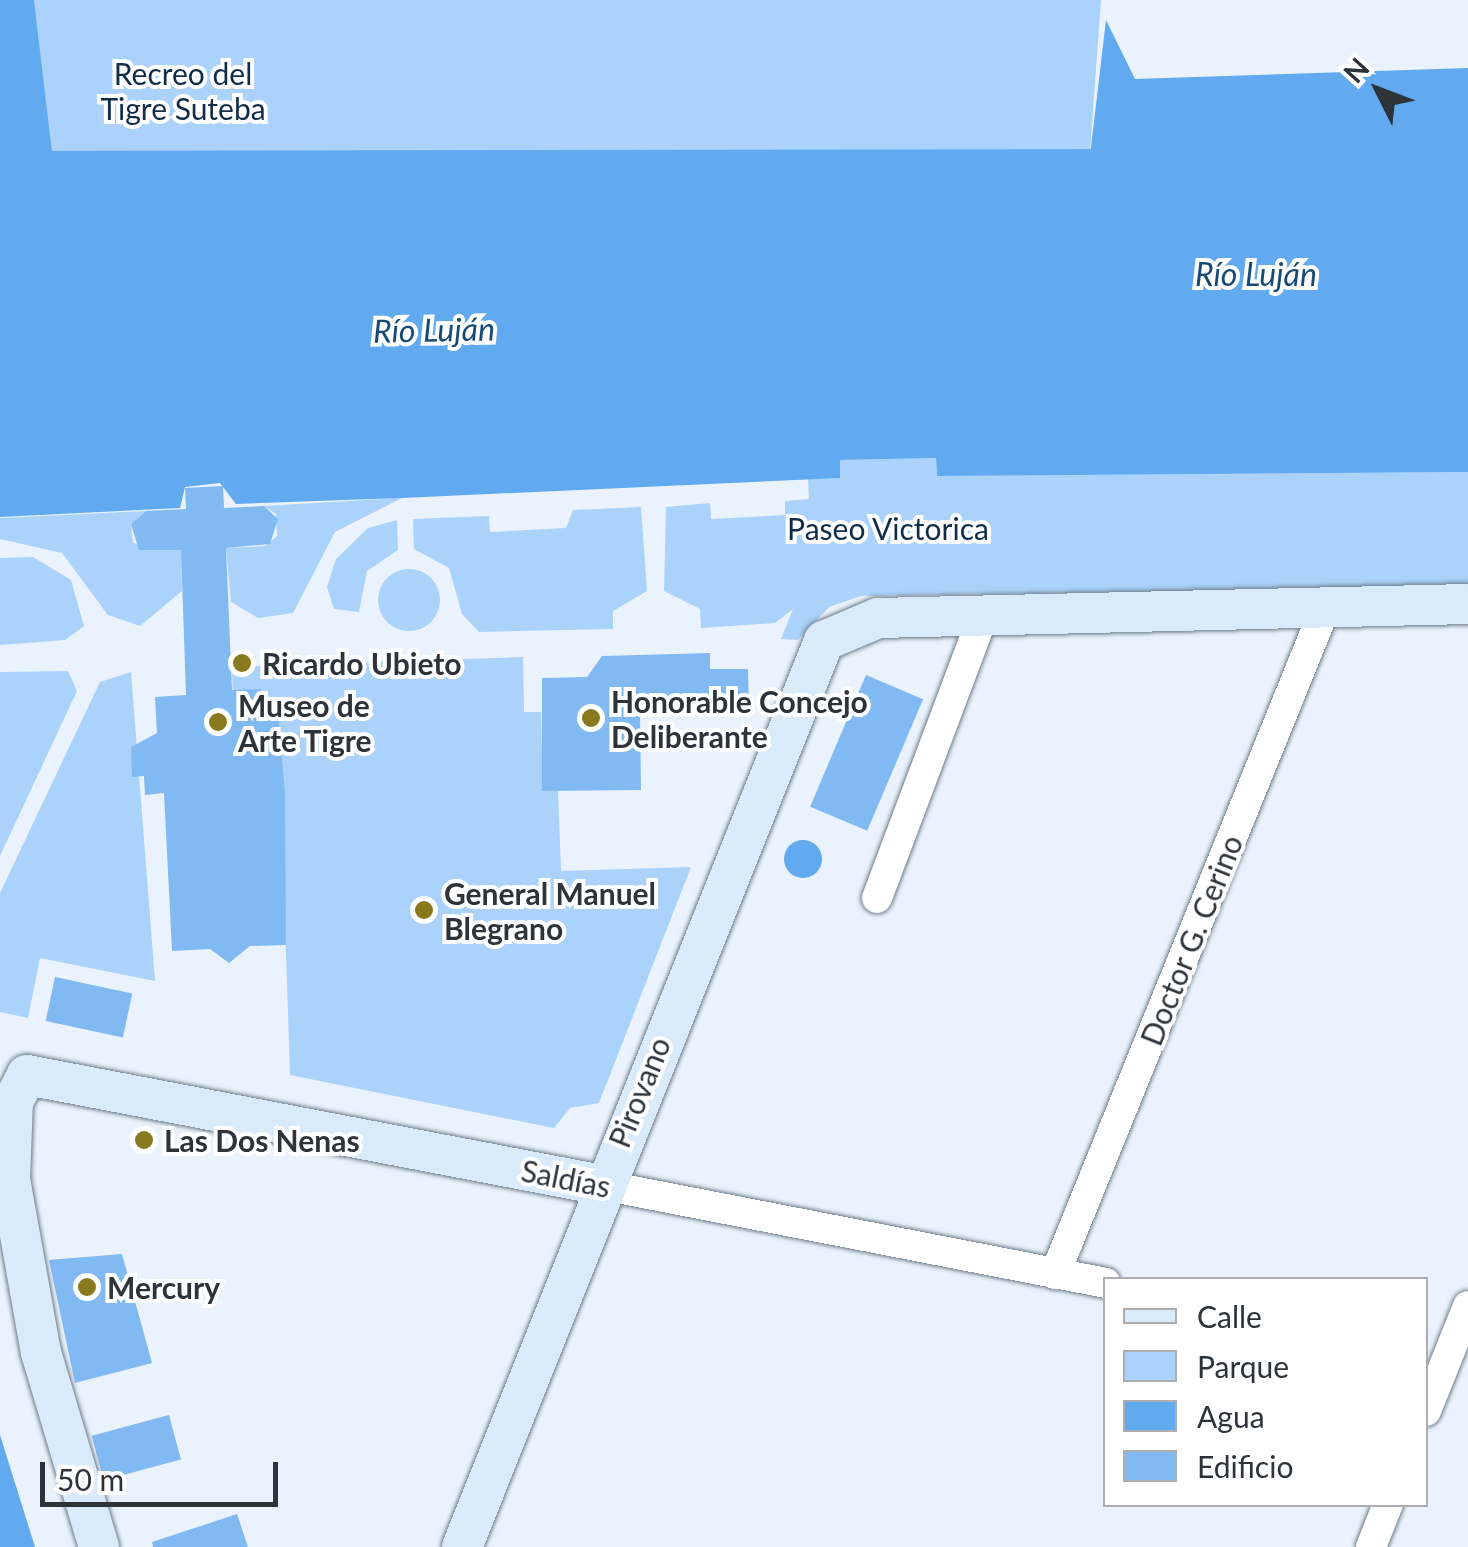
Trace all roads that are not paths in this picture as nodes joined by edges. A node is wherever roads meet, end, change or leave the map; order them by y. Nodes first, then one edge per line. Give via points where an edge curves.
1 (1468, 604) edge
2 (1326, 606) junction
3 (983, 616) junction
4 (877, 898) dead end
5 (602, 1185) junction
6 (1055, 1274) junction
7 (1103, 1282) edge
8 (1468, 1306) edge
9 (1448, 1348) edge
10 (1428, 1405) edge
11 (1387, 1507) edge
12 (99, 1547) edge
13 (462, 1547) edge
14 (1371, 1547) edge

1 - 2 street
2 - 3 street
2 - 6 street, Doctor G. Cerino
3 - 4 street
3 - 5 street, Pirovano via 878,618 824,642
5 - 6 street, Saldías
5 - 12 street, Saldías via 27,1075 13,1102 10,1179 40,1353
5 - 13 street, Pirovano
6 - 7 street, Saldías
8 - 9 street
9 - 10 street
11 - 14 street

